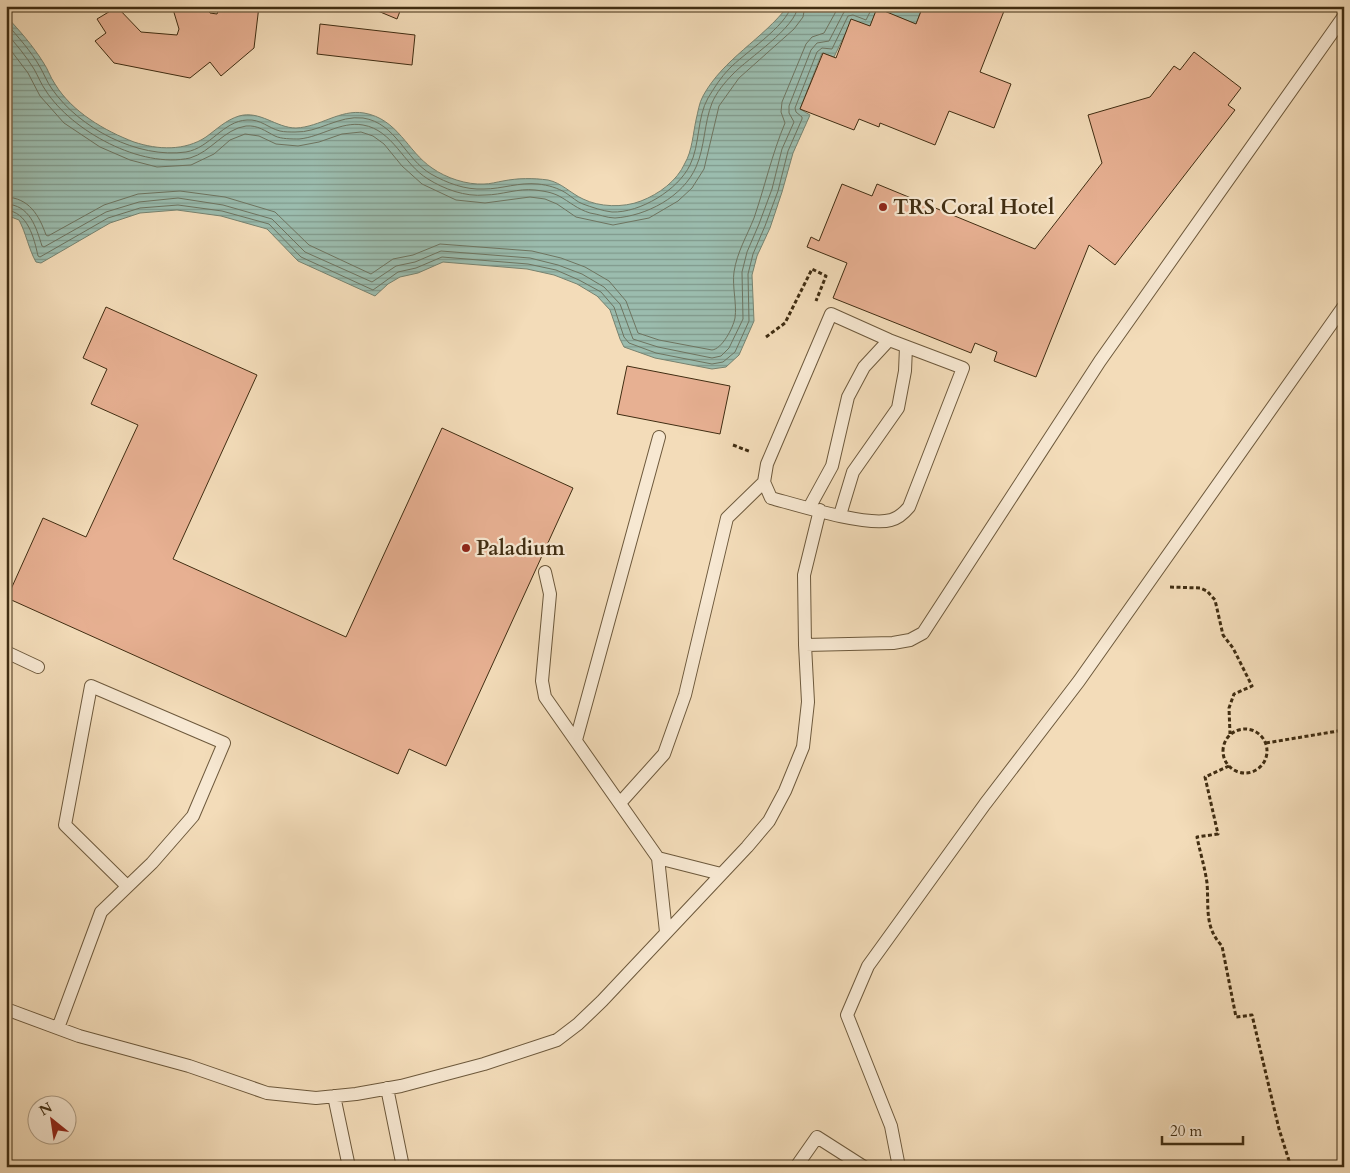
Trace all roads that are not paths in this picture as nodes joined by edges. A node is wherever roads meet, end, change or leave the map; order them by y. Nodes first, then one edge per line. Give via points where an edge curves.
1 (1344, 16) edge
2 (1344, 306) edge
3 (888, 340) junction
4 (906, 346) junction
5 (659, 437) dead end
6 (764, 482) junction
7 (814, 509) junction
8 (840, 515) junction
9 (545, 572) dead end
10 (804, 644) junction
11 (6, 652) edge
12 (38, 667) dead end
13 (576, 740) junction
14 (620, 803) junction
15 (658, 858) junction
16 (721, 874) junction
17 (127, 886) junction
18 (666, 932) junction
19 (6, 1009) edge
20 (58, 1028) junction
21 (387, 1088) junction
22 (334, 1096) junction
23 (349, 1167) edge
24 (403, 1167) edge
25 (796, 1167) edge
26 (864, 1167) edge
27 (899, 1167) edge

1 - 10 lane via 1100,361 924,633 894,643
2 - 27 lane via 1079,682 985,804 868,966 847,1015 891,1126
3 - 4 lane
3 - 6 lane via 831,314 767,464
3 - 7 lane via 864,368 848,397 832,466
4 - 8 lane via 898,408 853,472
4 - 8 lane via 963,368 909,507 901,516 889,521
5 - 13 lane
6 - 7 lane via 771,498
6 - 14 lane via 727,518 685,695 664,754
7 - 8 lane
7 - 10 lane via 804,575
9 - 13 lane via 550,594 542,681 545,697
10 - 16 lane via 808,702 803,747 786,791 769,821
11 - 12 lane
13 - 14 lane
14 - 15 lane
15 - 16 lane
15 - 18 lane
16 - 18 lane
17 - 17 lane via 193,816 224,743 91,686 65,825
17 - 20 lane via 101,912
18 - 21 lane via 602,1001 557,1040 484,1064
19 - 20 lane
20 - 22 lane via 189,1066 267,1093 316,1098
21 - 22 lane
21 - 24 lane
22 - 23 lane
25 - 26 lane via 817,1137

